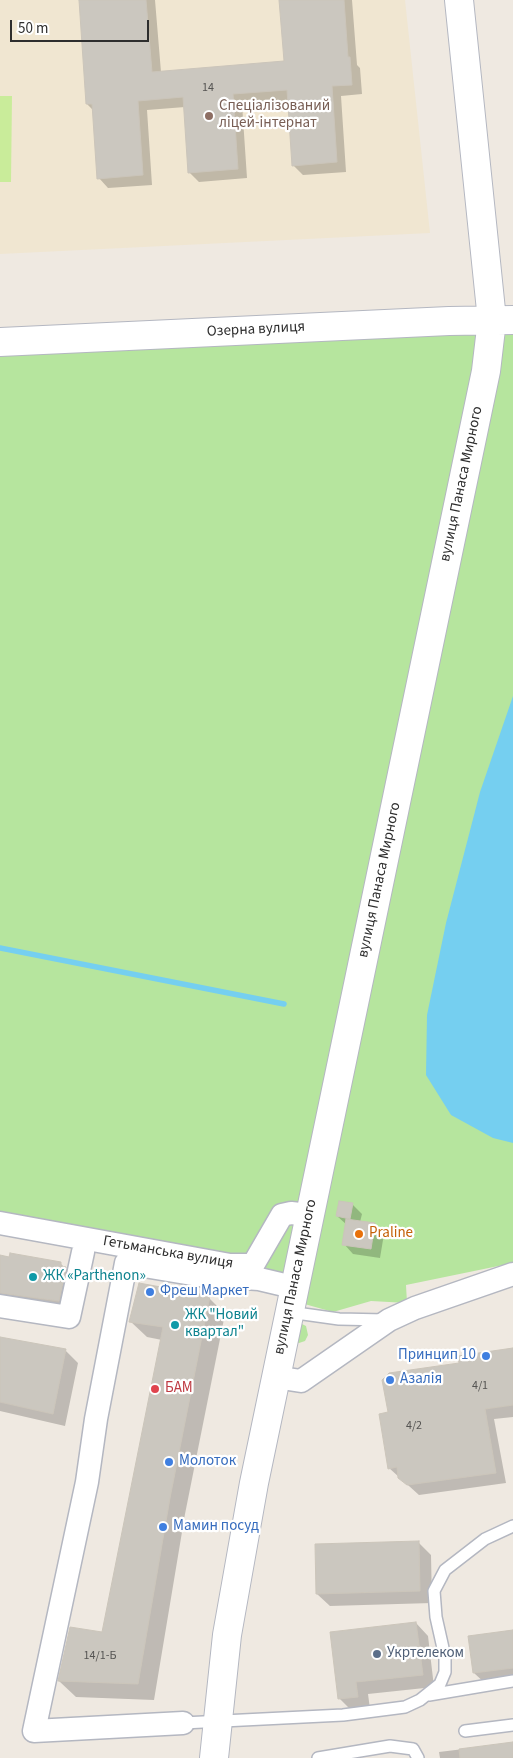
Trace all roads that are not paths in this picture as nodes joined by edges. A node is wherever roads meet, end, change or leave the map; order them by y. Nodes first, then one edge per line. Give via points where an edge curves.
1 (459, 0) edge
2 (503, 320) edge
3 (0, 342) edge
4 (309, 1216) junction
5 (0, 1223) edge
6 (0, 1235) edge
7 (84, 1252) junction
8 (126, 1263) junction
9 (513, 1274) edge
10 (291, 1299) junction
11 (0, 1306) edge
12 (389, 1320) junction
13 (275, 1377) junction
14 (513, 1526) edge
15 (513, 1681) edge
16 (429, 1695) junction
17 (216, 1722) junction
18 (183, 1723) joint
19 (513, 1725) edge
20 (465, 1731) dead end
21 (214, 1758) edge
22 (318, 1758) edge
23 (418, 1758) edge

1 - 2 main road, вулиця Панаса Мирного
2 - 3 main road, Озерна вулиця
2 - 4 main road, вулиця Панаса Мирного via 486,371
4 - 5 street, Гетьманська вулиця via 291,1212 282,1215 253,1265 230,1265
4 - 10 main road, вулиця Панаса Мирного
6 - 7 street via 24,1236
7 - 8 street
7 - 11 street via 69,1318
8 - 10 street via 198,1275 259,1279
8 - 18 street via 87,1482 34,1731
9 - 12 street
10 - 12 lane via 339,1319
10 - 13 main road, вулиця Панаса Мирного
12 - 13 street via 301,1381
13 - 17 main road, вулиця Панаса Мирного via 227,1635
14 - 16 lane via 485,1539 444,1570 434,1591 445,1672 440,1684
15 - 16 lane
16 - 17 lane via 405,1707 342,1716
17 - 18 lane
17 - 21 main road, вулиця Панаса Мирного
19 - 20 lane
22 - 23 lane via 390,1746 413,1749

